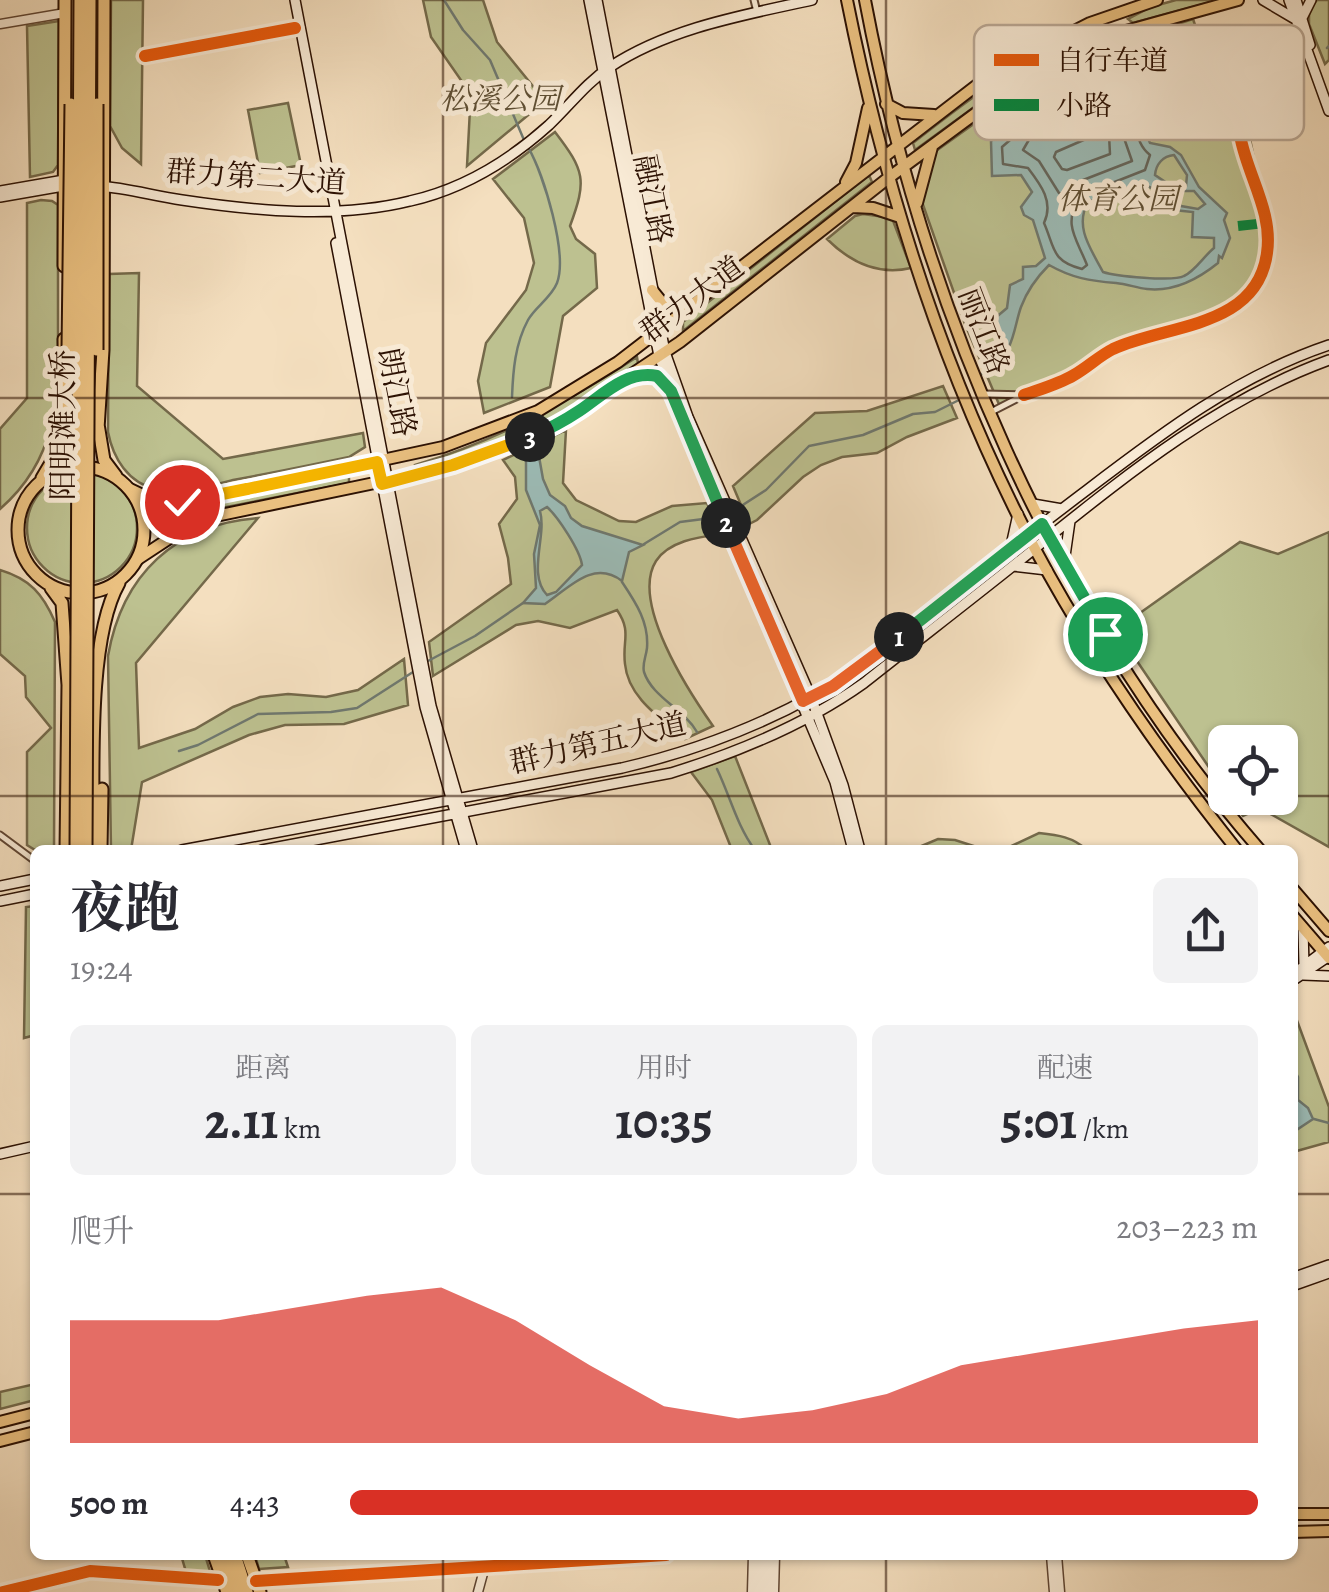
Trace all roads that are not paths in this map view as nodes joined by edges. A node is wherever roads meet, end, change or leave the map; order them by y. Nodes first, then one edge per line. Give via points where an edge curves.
1 (80, 0) edge
2 (93, 0) edge
3 (104, 0) edge
4 (292, 0) edge
5 (589, 0) edge
6 (597, 0) edge
7 (788, 0) edge
8 (812, 0) edge
9 (847, 0) edge
10 (864, 0) edge
11 (1157, 0) edge
12 (1238, 0) edge
13 (1263, 0) edge
14 (1293, 0) edge
15 (1311, 0) edge
16 (755, 7) edge
17 (1128, 9) junction
18 (65, 10) edge
19 (80, 15) junction
20 (1299, 18) junction
21 (1098, 20) junction
22 (0, 25) edge
23 (1087, 25) edge
24 (1109, 25) edge
25 (1130, 25) edge
26 (1145, 25) edge
27 (1301, 25) edge
28 (295, 28) junction
29 (1304, 35) edge
30 (873, 42) junction
31 (856, 46) junction
32 (145, 56) dead end
33 (605, 67) junction
34 (1316, 71) junction
35 (974, 88) edge
36 (1329, 96) edge
37 (869, 102) junction
38 (886, 104) junction
39 (1329, 111) edge
40 (974, 114) edge
41 (935, 115) junction
42 (1242, 140) edge
43 (934, 144) junction
44 (897, 146) junction
45 (882, 158) junction
46 (903, 167) junction
47 (887, 179) junction
48 (63, 182) junction
49 (104, 183) junction
50 (842, 188) junction
51 (0, 194) edge
52 (852, 206) junction
53 (332, 208) junction
54 (916, 209) junction
55 (900, 217) junction
56 (652, 290) junction
57 (693, 304) junction
58 (657, 332) junction
59 (1329, 345) edge
60 (662, 354) junction
61 (1329, 360) edge
62 (624, 380) junction
63 (671, 391) junction
64 (982, 394) junction
65 (1024, 395) junction
66 (990, 413) junction
67 (65, 419) junction
68 (98, 429) junction
69 (381, 462) junction
70 (40, 482) junction
71 (386, 482) junction
72 (124, 483) junction
73 (196, 500) junction
74 (1033, 504) junction
75 (723, 506) junction
76 (1062, 508) junction
77 (1018, 514) junction
78 (206, 518) junction
79 (1070, 520) junction
80 (1042, 524) junction
81 (1028, 535) junction
82 (1050, 537) junction
83 (1035, 549) junction
84 (1010, 550) junction
85 (138, 559) junction
86 (1064, 563) junction
87 (1013, 566) junction
88 (1048, 570) junction
89 (121, 580) junction
90 (48, 584) junction
91 (64, 653) junction
92 (100, 654) junction
93 (807, 699) junction
94 (813, 716) junction
95 (455, 799) junction
96 (459, 812) junction
97 (0, 835) edge
98 (63, 845) edge
99 (63, 845) edge
100 (76, 845) edge
101 (90, 845) edge
102 (90, 845) edge
103 (102, 845) edge
104 (209, 845) edge
105 (288, 845) edge
106 (469, 845) edge
107 (854, 845) edge
108 (1233, 845) edge
109 (1256, 845) edge
110 (30, 856) edge
111 (30, 880) edge
112 (0, 886) edge
113 (1298, 894) edge
114 (30, 895) edge
115 (0, 901) edge
116 (1324, 918) edge
117 (1298, 922) edge
118 (1303, 928) junction
119 (1329, 930) edge
120 (1328, 954) edge
121 (1298, 974) edge
122 (1329, 976) edge
123 (30, 1150) edge
124 (0, 1157) edge
125 (1329, 1266) edge
126 (1329, 1274) edge
127 (1298, 1276) edge
128 (1298, 1284) edge
129 (30, 1415) edge
130 (0, 1422) edge
131 (30, 1433) edge
132 (0, 1440) edge
133 (1298, 1514) edge
134 (1329, 1514) edge
135 (1329, 1531) edge
136 (1298, 1532) edge
137 (214, 1560) edge
138 (226, 1560) edge
139 (239, 1560) edge
140 (246, 1560) edge
141 (486, 1560) edge
142 (760, 1560) edge
143 (773, 1560) edge
144 (1054, 1560) edge
145 (222, 1588) edge
146 (255, 1589) edge
147 (3, 1592) edge
148 (236, 1592) edge
149 (478, 1592) edge
150 (763, 1592) edge
151 (1057, 1592) edge

1 - 19 highway, 阳明滩大桥, bridge
2 - 68 highway, bridge
2 - 101 highway, 阳明滩大桥, bridge
3 - 49 highway
4 - 28 main road, 朗江路
4 - 53 main road, 朗江路
5 - 33 main road, 融江路
6 - 33 main road, 融江路
7 - 16 main road, 群力第二大道
8 - 16 main road, 群力第二大道
9 - 31 main road, 丽江路
10 - 30 main road, 丽江路
11 - 17 main road, 群力大道
12 - 26 main road, 群力大道
13 - 20 main road
14 - 20 main road
15 - 20 main road
16 - 33 main road, 群力第二大道
17 - 21 main road, 群力大道
17 - 25 main road
18 - 22 street
18 - 48 highway
19 - 67 highway, bridge via 72,78
19 - 100 highway, 阳明滩大桥, bridge
20 - 27 main road
21 - 23 main road, 群力大道
21 - 24 main road
28 - 32 street
28 - 53 main road, 朗江路
29 - 34 main road
30 - 31 main road
30 - 38 main road, 丽江路
31 - 37 main road, 丽江路
33 - 53 main road, 群力第二大道 via 538,131 463,183 384,206
33 - 56 main road, 融江路
33 - 58 main road, 融江路
34 - 36 main road
34 - 39 main road
35 - 41 main road, 群力大道
37 - 45 main road, 丽江路
37 - 50 main road via 856,163
38 - 41 main road
38 - 44 main road, 丽江路
40 - 43 main road, 群力大道
41 - 44 main road, 群力大道
42 - 65 street via 1268,231 1268,254 1252,289 1214,318 1132,342
43 - 46 main road, 群力大道
43 - 54 main road
44 - 45 main road, 群力大道
44 - 46 main road, 丽江路
45 - 47 main road, 丽江路
45 - 50 main road, 群力大道
46 - 47 main road, 群力大道
46 - 54 main road, 丽江路
47 - 52 main road, 群力大道
47 - 55 main road, 丽江路
48 - 49 main road, 群力第二大道
48 - 51 main road, 群力第二大道
48 - 67 highway
49 - 53 main road, 群力第二大道 via 206,203
49 - 68 highway
50 - 57 main road, 群力大道
52 - 55 main road
52 - 60 main road, 群力大道
53 - 69 main road, 朗江路
54 - 64 main road, 丽江路
55 - 77 main road, 丽江路 via 966,401
56 - 57 main road via 664,306
56 - 58 main road, 融江路
57 - 58 main road, 群力大道
58 - 60 main road, 融江路
58 - 69 main road, 群力大道 via 538,411 454,444
59 - 76 main road, 群力第五大道 via 1196,410
60 - 62 main road, 群力大道
60 - 63 main road, 融江路
60 - 75 main road, 融江路
61 - 79 main road, 群力第五大道 via 1213,416
62 - 63 main road via 654,374
62 - 71 main road, 群力大道 via 508,447
63 - 75 main road, 融江路
64 - 65 street
64 - 66 main road, 丽江路
65 - 66 street
66 - 74 main road, 丽江路
67 - 70 highway
68 - 72 highway via 104,460
69 - 71 main road, 朗江路
69 - 73 main road, 群力大道
70 - 72 highway via 79,467
70 - 90 highway via 23,504 18,533 25,560
71 - 78 main road, 群力大道
71 - 95 main road, 朗江路 via 424,686
72 - 73 main road, 群力大道 via 151,499
72 - 85 highway via 143,516
73 - 78 main road via 166,511 164,522 173,527
74 - 76 main road
74 - 80 main road, 丽江路
75 - 93 main road, 融江路
76 - 80 main road, 群力第五大道
77 - 81 main road, 丽江路
77 - 84 main road
78 - 85 main road, 群力大道
79 - 82 main road, 群力第五大道
79 - 86 main road
80 - 81 main road, 群力第五大道
80 - 82 main road, 丽江路
81 - 83 main road, 丽江路
81 - 84 main road, 群力第五大道
82 - 83 main road, 群力第五大道
82 - 86 main road, 丽江路
83 - 87 main road, 群力第五大道
83 - 88 main road, 丽江路
84 - 93 main road, 群力第五大道 via 863,666
85 - 89 highway
86 - 109 main road, 丽江路 via 1152,706
87 - 88 main road
87 - 94 main road, 群力第五大道
88 - 108 main road, 丽江路 via 1147,729
89 - 90 highway via 80,594
89 - 92 highway
90 - 91 highway via 62,603
91 - 98 highway
91 - 99 highway
92 - 102 highway, bridge
92 - 103 highway
93 - 94 main road, 融江路
93 - 95 main road, 群力第五大道 via 690,750
94 - 96 main road, 群力第五大道 via 723,756 654,776
94 - 107 main road, 融江路
95 - 96 main road, 朗江路
95 - 104 main road, 群力第五大道
96 - 105 main road, 群力第五大道
96 - 106 main road, 朗江路
97 - 110 street
111 - 112 main road
113 - 116 main road
114 - 115 main road
116 - 119 main road
117 - 118 main road
118 - 120 main road
118 - 121 main road
120 - 121 main road
121 - 122 main road
123 - 124 main road
125 - 127 main road
126 - 128 main road
129 - 130 main road
131 - 132 main road
133 - 134 main road
135 - 136 main road
137 - 145 highway
138 - 148 highway
139 - 146 highway
140 - 146 highway
141 - 146 street
141 - 149 street
142 - 150 main road
143 - 150 street
144 - 151 street
145 - 147 street via 90,1571

